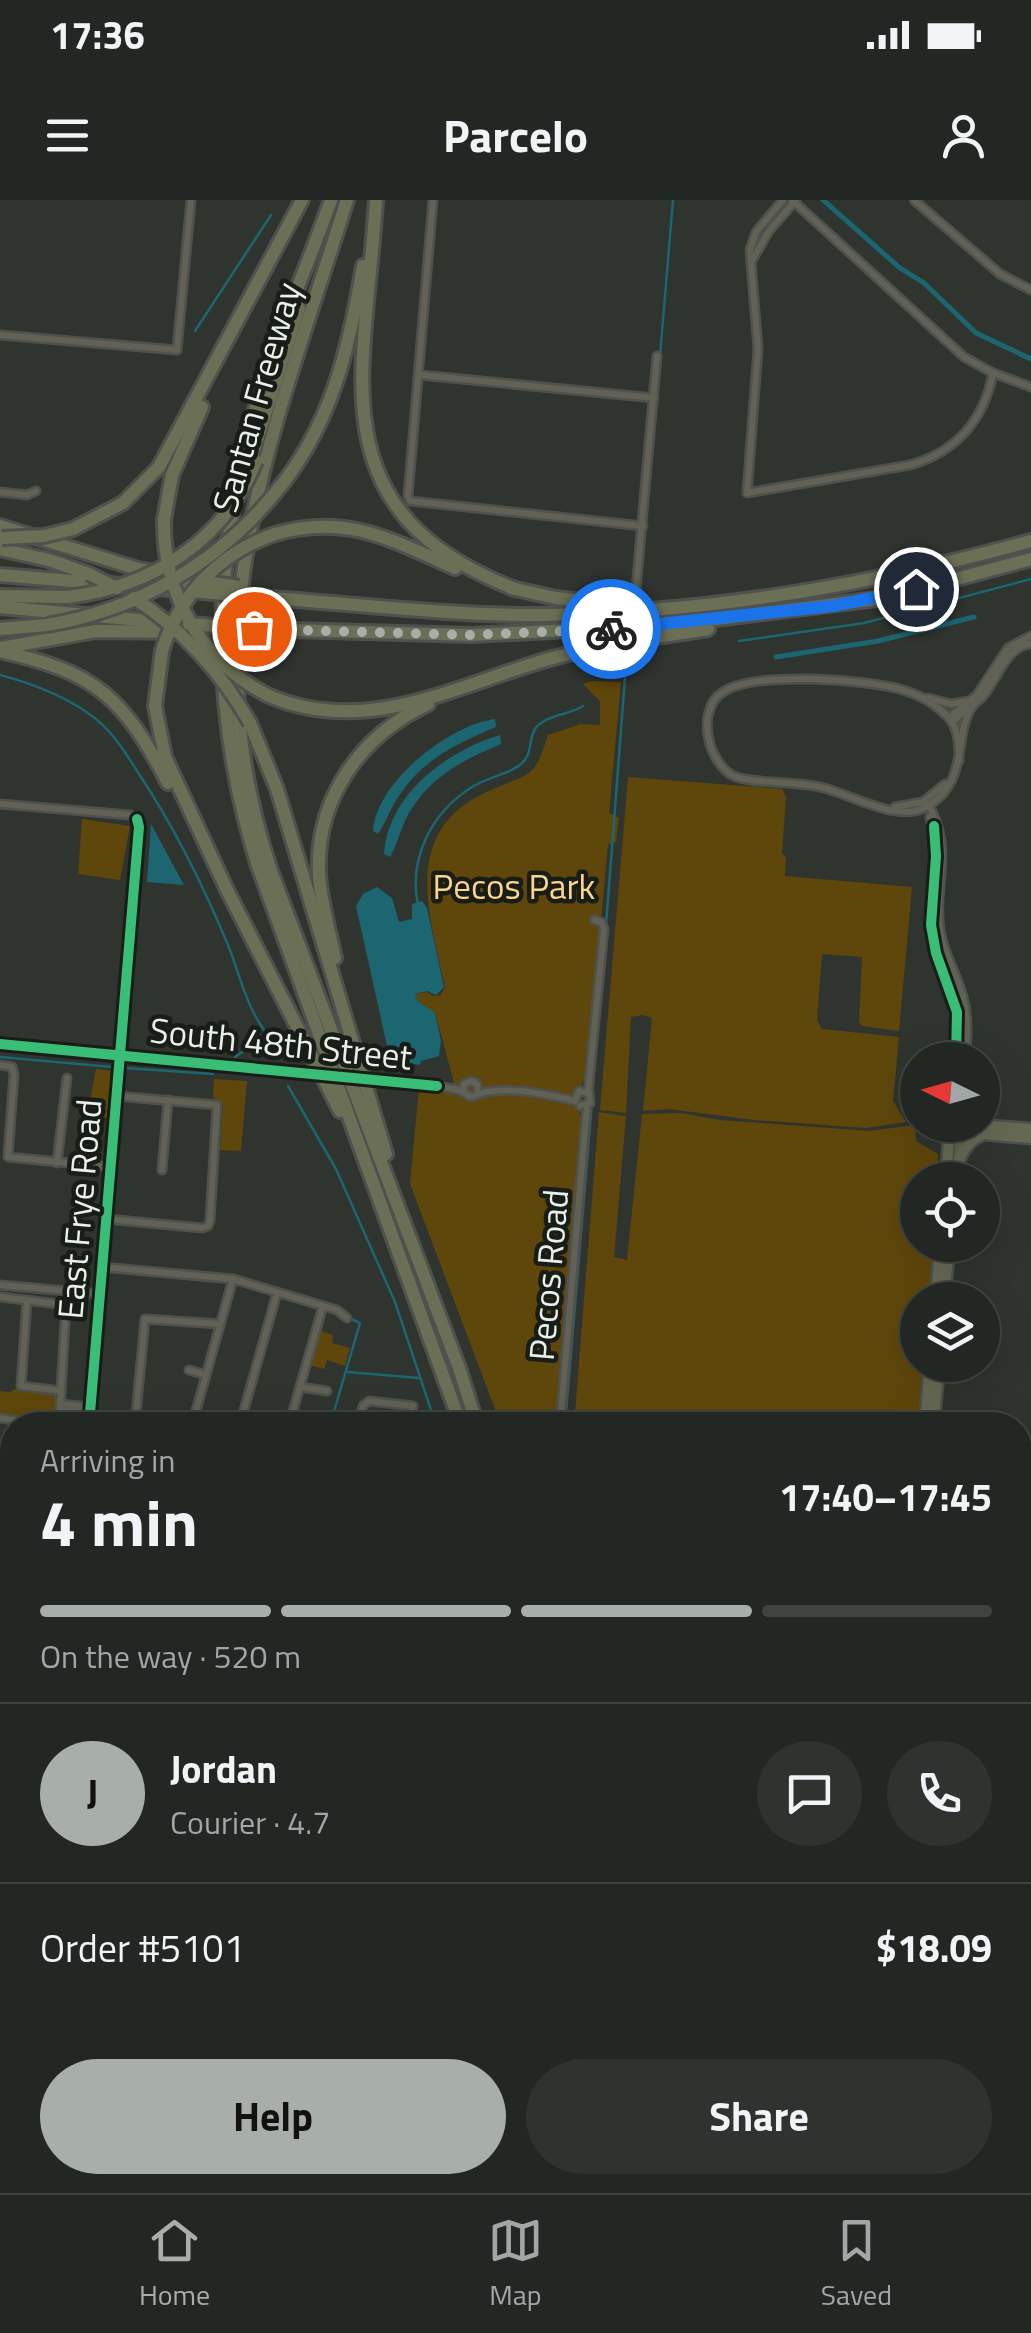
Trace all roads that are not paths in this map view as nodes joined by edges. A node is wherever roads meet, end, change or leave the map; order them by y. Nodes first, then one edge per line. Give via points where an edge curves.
1 (191, 200) edge
2 (302, 200) edge
3 (331, 200) edge
4 (344, 200) edge
5 (375, 200) edge
6 (433, 200) edge
7 (783, 200) edge
8 (914, 200) edge
9 (794, 201) edge
10 (751, 263) junction
11 (1031, 290) edge
12 (238, 322) junction
13 (0, 335) edge
14 (657, 356) dead end
15 (994, 373) junction
16 (420, 375) junction
17 (1031, 387) edge
18 (654, 398) junction
19 (253, 460) junction
20 (36, 491) dead end
21 (0, 492) edge
22 (643, 526) junction
23 (0, 538) edge
24 (1031, 541) edge
25 (1031, 560) edge
26 (0, 575) edge
27 (515, 589) junction
28 (636, 589) dead end
29 (0, 593) edge
30 (256, 593) junction
31 (0, 606) edge
32 (833, 606) junction
33 (667, 607) junction
34 (190, 628) junction
35 (0, 629) edge
36 (1031, 636) edge
37 (1031, 644) edge
38 (0, 649) edge
39 (523, 667) junction
40 (977, 695) junction
41 (922, 698) junction
42 (937, 701) junction
43 (972, 706) junction
44 (953, 718) junction
45 (964, 738) junction
46 (959, 761) junction
47 (950, 782) junction
48 (944, 791) junction
49 (0, 804) edge
50 (926, 804) junction
51 (884, 807) junction
52 (893, 810) junction
53 (937, 827) junction
54 (227, 890) junction
55 (594, 920) dead end
56 (942, 957) junction
57 (958, 1040) joint
58 (967, 1041) joint
59 (0, 1044) edge
60 (120, 1054) junction
61 (358, 1058) junction
62 (0, 1065) edge
63 (67, 1078) dead end
64 (464, 1088) junction
65 (478, 1089) junction
66 (116, 1096) junction
67 (581, 1098) junction
68 (168, 1100) junction
69 (1000, 1128) edge
70 (1031, 1130) edge
71 (1000, 1131) edge
72 (1031, 1138) edge
73 (57, 1162) junction
74 (110, 1167) junction
75 (162, 1170) dead end
76 (106, 1218) junction
77 (416, 1253) junction
78 (402, 1259) junction
79 (102, 1267) junction
80 (233, 1279) junction
81 (0, 1286) edge
82 (277, 1293) junction
83 (100, 1294) junction
84 (0, 1297) edge
85 (27, 1300) junction
86 (322, 1306) junction
87 (347, 1318) dead end
88 (220, 1324) junction
89 (189, 1370) dead end
90 (206, 1375) junction
91 (929, 1382) edge
92 (938, 1382) edge
93 (300, 1388) junction
94 (327, 1390) dead end
95 (62, 1391) junction
96 (60, 1407) junction
97 (90, 1409) junction
98 (60, 1412) edge
99 (90, 1412) edge
100 (136, 1412) edge
101 (196, 1412) edge
102 (247, 1412) edge
103 (293, 1412) edge
104 (363, 1412) edge
105 (412, 1412) edge
106 (456, 1412) edge
107 (472, 1412) edge
108 (561, 1412) edge
109 (926, 1412) edge
110 (935, 1412) edge

1 - 13 street via 177,350
2 - 12 highway
3 - 19 highway
3 - 78 highway, Santan Freeway via 267,370 231,516 221,604 226,725 250,838
4 - 19 highway
4 - 77 highway, Santan Freeway via 258,484 243,556 240,730 276,885
5 - 27 highway via 361,401 371,458 394,504 424,538
5 - 35 highway, bridge via 340,378 314,438 276,494 225,544 171,582 105,611
6 - 16 street
7 - 10 street via 756,232
8 - 11 street via 1000,274
9 - 10 street
9 - 15 street via 949,344
10 - 15 street via 758,349 747,494 934,456 976,419
12 - 23 highway, bridge via 154,472 118,507 73,529
12 - 39 highway, bridge via 172,475 164,520 169,571 187,619 223,664 267,694 319,711 364,712
14 - 18 street
15 - 17 street
16 - 18 street
16 - 22 street via 410,501
18 - 22 street
19 - 29 highway, bridge via 226,507 178,553 116,582 66,592
19 - 29 highway, bridge via 241,492 216,526 157,571 83,595
20 - 21 street
22 - 28 street
23 - 30 highway, bridge
23 - 61 highway, bridge via 133,597 186,638 226,684 274,780
24 - 33 highway via 860,581
25 - 32 highway
26 - 30 highway, bridge
27 - 33 highway via 586,603
27 - 54 highway, bridge via 371,532 317,526 275,534 232,554 202,581 176,615 155,699 161,743
30 - 33 highway via 508,615
31 - 34 highway
32 - 34 highway, bridge via 472,635
32 - 39 highway via 592,648
34 - 38 highway via 96,631
36 - 40 street via 1008,648
37 - 43 street via 1012,653
38 - 54 highway via 75,674 126,713
39 - 61 highway via 398,720 360,755 332,800 320,842 320,884
40 - 42 street via 957,704
40 - 44 street
41 - 42 street
41 - 44 street
41 - 51 street via 854,683 750,681 722,692 710,710 711,747 736,778 802,782
42 - 44 street
43 - 44 street
43 - 45 street
44 - 45 street
44 - 46 street
45 - 46 street
46 - 47 street
47 - 48 street
47 - 50 street
48 - 50 street
48 - 53 street via 935,808
49 - 60 street, East Frye Road via 137,818
50 - 51 street
50 - 52 street
50 - 53 street
51 - 52 street
52 - 53 street via 921,814
53 - 56 street via 931,918
54 - 78 highway via 332,1093
55 - 67 street, Pecos Road via 604,929
56 - 57 street
56 - 58 street via 964,998
57 - 58 street
59 - 60 street, South 48th Street
60 - 64 street, South 48th Street, bridge
60 - 66 street, East Frye Road
61 - 77 highway
62 - 73 street via 12,1068 8,1157
63 - 73 street
64 - 65 street via 471,1080
64 - 65 street via 470,1097
65 - 67 street
66 - 68 street
66 - 74 street, East Frye Road
67 - 108 street, Pecos Road via 585,1129
68 - 75 street
68 - 76 street via 218,1105 208,1226
69 - 70 main road
71 - 72 main road
73 - 74 street
74 - 76 street, East Frye Road
76 - 79 street, East Frye Road
77 - 107 highway
78 - 106 highway
79 - 80 street
79 - 83 street, East Frye Road
80 - 82 street
80 - 88 street
81 - 83 street
82 - 86 street
82 - 102 street
83 - 97 street, East Frye Road
84 - 85 street
85 - 95 street via 66,1304
85 - 95 street via 20,1386
86 - 87 street
86 - 93 street
88 - 90 street
88 - 100 street via 145,1319
89 - 90 street
90 - 101 street
91 - 109 main road
92 - 110 main road
93 - 94 street
93 - 103 street
95 - 96 street
96 - 97 street
96 - 98 street
97 - 99 street, East Frye Road
104 - 105 street via 366,1402 413,1406

